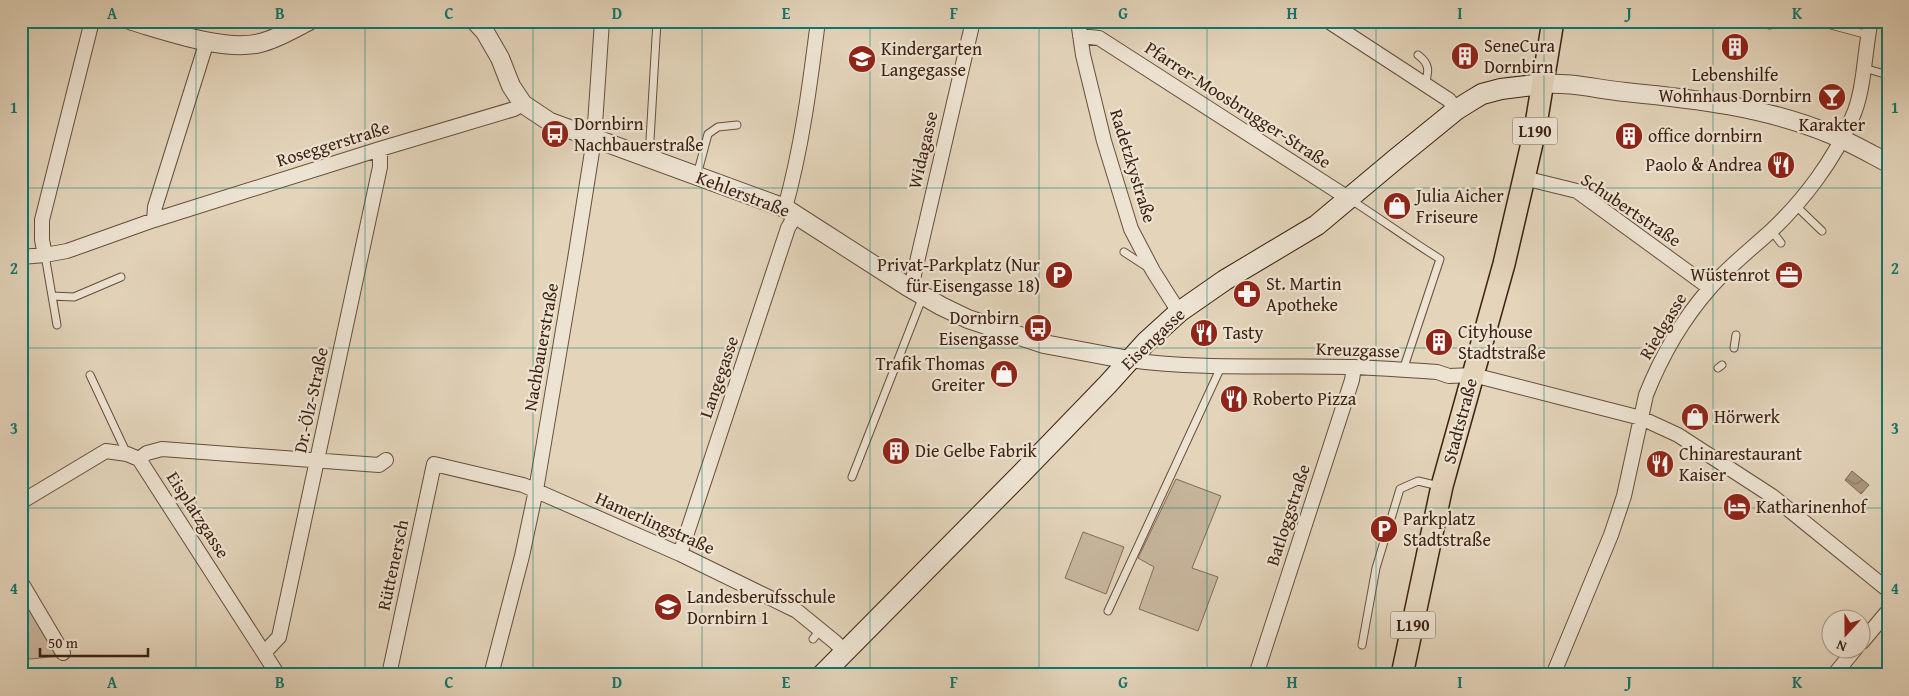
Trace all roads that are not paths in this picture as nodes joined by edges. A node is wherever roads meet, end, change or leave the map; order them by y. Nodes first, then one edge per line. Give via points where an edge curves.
1 (92, 21) edge
2 (132, 21) edge
3 (309, 21) edge
4 (475, 21) edge
5 (602, 21) edge
6 (657, 21) edge
7 (818, 21) edge
8 (973, 21) edge
9 (1078, 21) edge
10 (1328, 21) edge
11 (1553, 21) edge
12 (1789, 21) edge
13 (1816, 21) edge
14 (1871, 21) edge
15 (1769, 25) dead end
16 (188, 29) edge
17 (1080, 36) junction
18 (1868, 36) junction
19 (206, 40) junction
20 (1418, 55) dead end
21 (1864, 68) junction
22 (1888, 75) edge
23 (1425, 84) junction
24 (1542, 84) junction
25 (523, 104) junction
26 (1456, 110) junction
27 (737, 125) dead end
28 (594, 139) junction
29 (1842, 139) junction
30 (380, 149) junction
31 (650, 158) junction
32 (1888, 163) edge
33 (697, 175) junction
34 (1524, 178) junction
35 (1348, 198) junction
36 (1795, 205) junction
37 (791, 211) junction
38 (154, 220) junction
39 (1772, 230) junction
40 (1822, 231) dead end
41 (1780, 242) dead end
42 (1124, 252) dead end
43 (44, 256) junction
44 (21, 257) edge
45 (1153, 271) junction
46 (121, 277) dead end
47 (1710, 288) junction
48 (916, 291) junction
49 (52, 296) junction
50 (1179, 312) junction
51 (56, 325) dead end
52 (1736, 335) dead end
53 (1734, 348) dead end
54 (1129, 360) junction
55 (1221, 367) junction
56 (1354, 367) junction
57 (1403, 370) junction
58 (90, 375) dead end
59 (1473, 375) junction
60 (1641, 418) junction
61 (133, 456) junction
62 (386, 460) dead end
63 (317, 461) junction
64 (434, 464) joint
65 (852, 477) dead end
66 (1442, 486) junction
67 (536, 490) junction
68 (21, 502) edge
69 (680, 554) junction
70 (21, 582) edge
71 (1888, 590) edge
72 (1108, 611) dead end
73 (1888, 611) edge
74 (1872, 630) edge
75 (1362, 645) dead end
76 (844, 651) junction
77 (63, 653) dead end
78 (264, 653) junction
79 (1848, 658) edge
80 (827, 673) edge
81 (170, 675) edge
82 (187, 675) edge
83 (278, 675) edge
84 (388, 675) edge
85 (491, 675) edge
86 (1256, 675) edge
87 (1402, 675) edge
88 (1553, 675) edge
89 (1834, 675) edge

1 - 43 street via 42,220
2 - 16 street
3 - 19 street via 282,35 246,46
4 - 25 street, Kehlerstraße via 486,32
5 - 28 street, Nachbauerstraße
6 - 31 lane
7 - 37 street, Langegasse
8 - 48 street, Widagasse via 913,278
9 - 17 street, Radetzkystraße
10 - 23 street
11 - 24 main road, Stadtstraße / L190
12 - 15 lane
13 - 18 lane
14 - 18 street, Riedgasse
16 - 19 street
17 - 35 street, Pfarrer-Moosbrugger-Straße via 1099,38
17 - 45 street, Radetzkystraße via 1122,202
18 - 21 street, Riedgasse
19 - 38 street via 155,207
20 - 23 lane via 1428,66
21 - 22 lane
21 - 29 street, Riedgasse via 1854,116
23 - 26 street via 1449,100
24 - 26 main road, Eisengasse via 1482,94
24 - 29 street via 1563,82 1723,103 1765,112
24 - 34 main road, Stadtstraße / L190
25 - 28 street, Kehlerstraße via 550,122
25 - 30 street, Roseggerstraße
26 - 35 main road, Eisengasse
27 - 33 lane via 718,127 708,134
28 - 31 street, Kehlerstraße
28 - 67 street, Nachbauerstraße
29 - 32 street
29 - 36 street, Riedgasse via 1815,182
30 - 38 street, Roseggerstraße
30 - 63 street, Dr.-Ölz-Straße via 380,168
31 - 33 street, Kehlerstraße
33 - 37 street, Kehlerstraße
34 - 47 street, Schubertstraße via 1578,191
34 - 59 main road, Stadtstraße / L190 via 1503,270
35 - 50 main road, Eisengasse via 1317,225 1225,280
35 - 57 lane via 1440,259
36 - 39 street, Riedgasse
36 - 40 lane
37 - 48 street, Kehlerstraße
37 - 69 street, Langegasse
38 - 43 street, Roseggerstraße
39 - 41 lane
39 - 47 street, Riedgasse
42 - 45 lane
43 - 44 street, Roseggerstraße
43 - 49 lane
45 - 50 street, Radetzkystraße
46 - 49 lane via 74,297
47 - 60 street, Riedgasse via 1671,342 1651,384
48 - 54 street, Kehlerstraße via 968,320 1008,333 1044,344
48 - 65 lane, Widagasse
49 - 51 lane
50 - 54 main road, Eisengasse
52 - 53 lane
54 - 55 street, Kreuzgasse
54 - 76 main road, Eisengasse via 1020,475
55 - 56 street, Kreuzgasse
55 - 72 lane
56 - 57 street, Kreuzgasse
56 - 86 street, Batloggstraße
57 - 59 street, Kreuzgasse via 1449,376
58 - 61 lane, Eisplatzgasse
59 - 60 street, Kreuzgasse
59 - 66 main road, Stadtstraße / L190
60 - 71 street, Kreuzgasse via 1678,435 1772,496
60 - 88 street, Riedgasse via 1624,496 1611,535
61 - 63 street via 162,449
61 - 68 street via 106,451
61 - 78 street, Eisplatzgasse
62 - 63 street via 379,465
63 - 78 street, Dr.-Ölz-Straße via 279,637
64 - 67 street, Hamerlingstraße
64 - 84 street, Rüttenersch
66 - 75 lane via 1418,481 1400,488 1376,568
66 - 87 main road, Stadtstraße / L190
67 - 69 street, Hamerlingstraße
67 - 85 street, Nachbauerstraße
69 - 76 street, Hamerlingstraße via 797,611 817,634
70 - 77 street
73 - 74 street
76 - 80 main road, Eisengasse
78 - 83 street, Eisplatzgasse
79 - 89 street
81 - 82 lane

